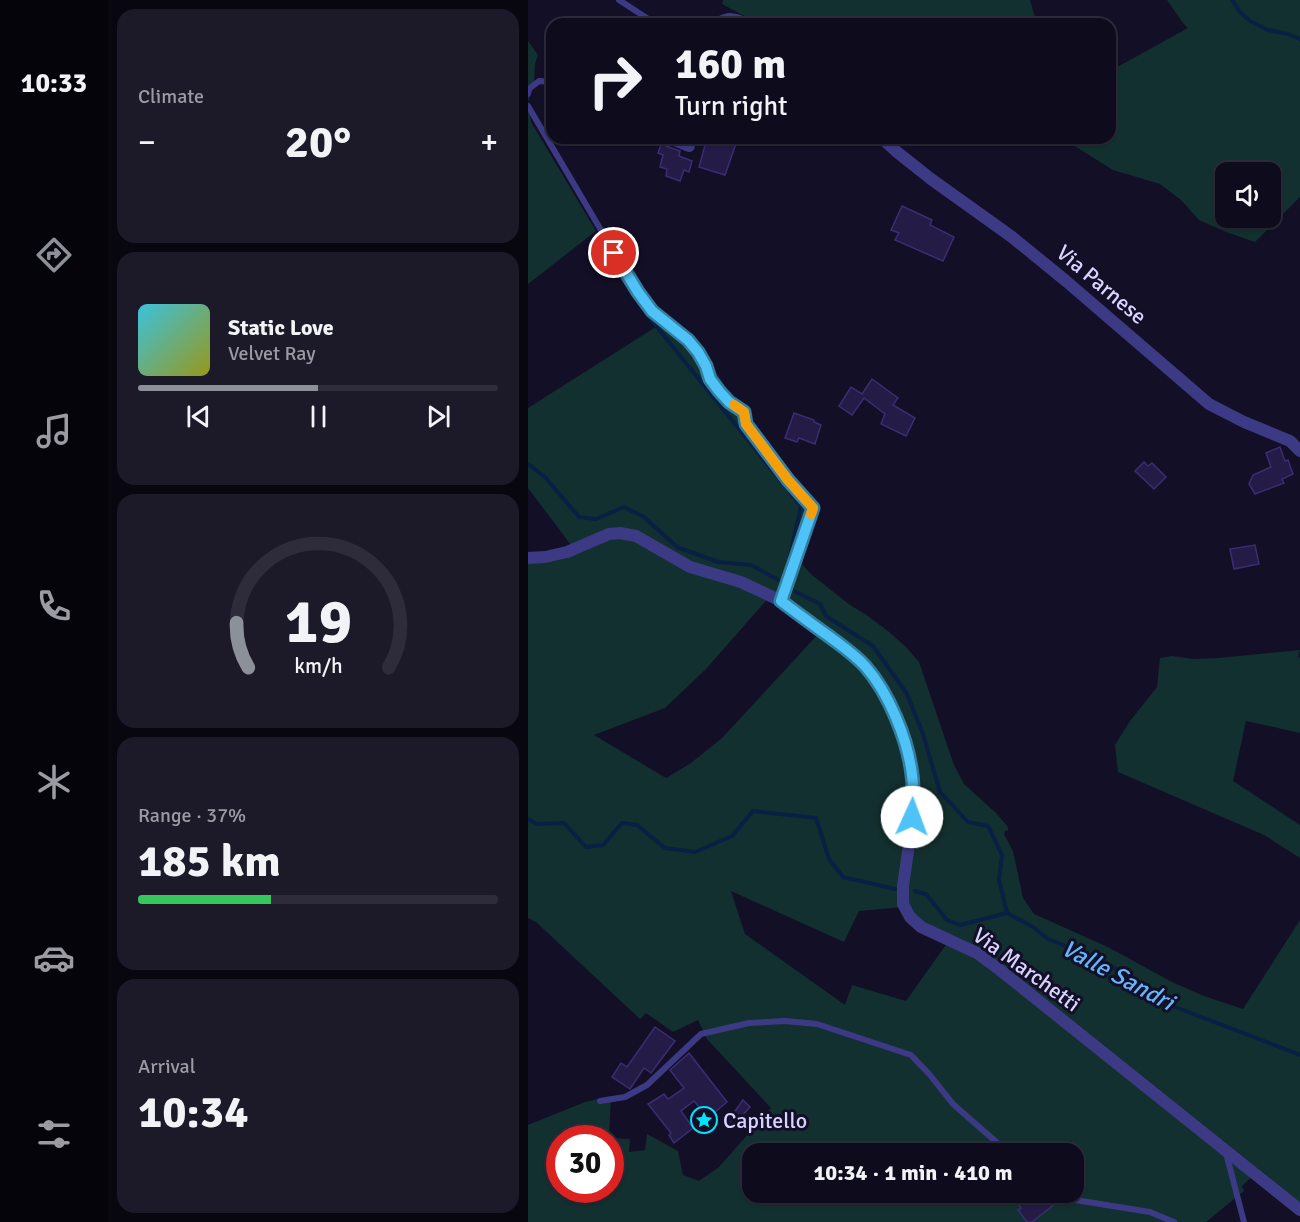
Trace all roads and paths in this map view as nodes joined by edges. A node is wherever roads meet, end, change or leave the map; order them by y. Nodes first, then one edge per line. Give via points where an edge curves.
1 (619, 0) edge
2 (647, 18) edge
3 (546, 82) edge
4 (528, 94) edge
5 (528, 106) edge
6 (546, 136) edge
7 (550, 144) edge
8 (684, 144) edge
9 (888, 144) edge
10 (689, 146) dead end
11 (1300, 451) edge
12 (528, 558) edge
13 (783, 596) junction
14 (600, 1101) dead end
15 (997, 1143) edge
16 (1224, 1149) junction
17 (1084, 1201) edge
18 (1300, 1210) edge
19 (1174, 1222) edge
20 (1244, 1222) edge

1 - 2 lane
3 - 4 lane via 539,81
5 - 6 lane
7 - 13 lane via 638,292 652,311 693,346 710,379 729,402 744,412 746,424 813,508
8 - 10 street
9 - 11 street, Via Parnese via 1012,237 1209,404 1290,441
12 - 13 street, Via Marchetti via 567,552 620,533 636,536 690,567
13 - 16 street, Via Marchetti via 864,665 896,717 914,795 903,886 903,904 910,917 921,927 992,964
14 - 15 lane via 625,1096 647,1085 701,1034 749,1023 818,1024 911,1055 953,1104
16 - 18 street, Via Marchetti
16 - 20 lane
17 - 19 lane via 1150,1212

